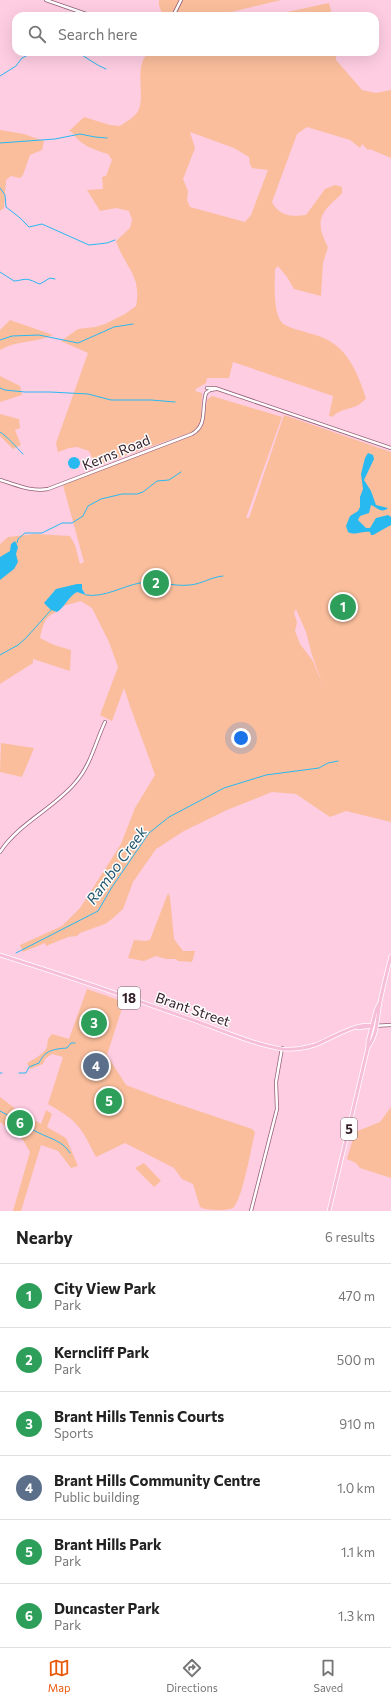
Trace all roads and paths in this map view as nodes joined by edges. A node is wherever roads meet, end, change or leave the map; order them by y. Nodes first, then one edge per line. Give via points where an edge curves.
1 (46, 0) edge
2 (181, 0) edge
3 (80, 12) edge
4 (175, 12) edge
5 (391, 448) edge
6 (0, 480) edge
7 (105, 722) dead end
8 (0, 852) edge
9 (0, 955) edge
10 (391, 956) edge
11 (379, 1004) junction
12 (376, 1025) junction
13 (391, 1025) edge
14 (372, 1026) junction
15 (368, 1047) junction
16 (282, 1048) junction
17 (251, 1211) edge
18 (329, 1211) edge

1 - 3 street
2 - 4 street
5 - 6 street, Kerns Road via 216,389 208,389 204,400 203,423 192,434 48,489 28,489
7 - 8 street via 92,756 76,783 14,835
9 - 16 main road, Brant Street / 18 via 235,1035
10 - 11 main road, 5
11 - 12 main road, 5
11 - 14 main road, 5
12 - 13 street
12 - 14 street
12 - 15 main road, 5 via 372,1043
14 - 15 main road, 5
14 - 16 main road, Brant Street / 18 via 344,1031 314,1045
15 - 18 main road, 5
16 - 17 street via 276,1082 277,1109

